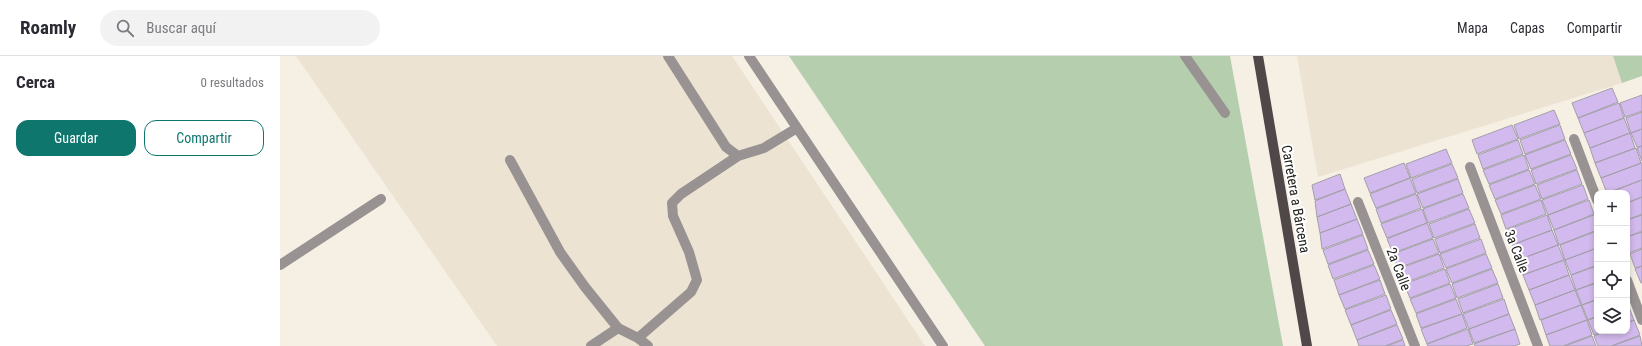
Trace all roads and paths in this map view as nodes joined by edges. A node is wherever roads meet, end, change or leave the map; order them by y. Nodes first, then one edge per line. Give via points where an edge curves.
1 (668, 56) edge
2 (749, 56) edge
3 (1185, 56) edge
4 (1258, 56) edge
5 (1224, 113) dead end
6 (797, 128) junction
7 (1574, 139) dead end
8 (738, 156) junction
9 (510, 160) dead end
10 (1470, 167) dead end
11 (1594, 192) edge
12 (382, 199) dead end
13 (1358, 202) dead end
14 (280, 265) edge
15 (1630, 288) edge
16 (1642, 320) edge
17 (618, 328) junction
18 (638, 338) junction
19 (590, 346) edge
20 (648, 346) edge
21 (943, 346) edge
22 (1307, 346) edge
23 (1415, 346) edge
24 (1538, 346) edge

1 - 8 street via 726,147
2 - 6 street
3 - 5 street
4 - 22 main road, Carretera a Bárcena
6 - 8 street via 764,148
6 - 21 street
7 - 11 street
8 - 18 street via 680,194 672,203 673,216 689,252 697,280 691,292
9 - 17 street via 560,252 584,287
10 - 24 street, 3a Calle
12 - 14 street
13 - 23 street, 2a Calle
15 - 16 street
17 - 18 street
17 - 19 street
18 - 20 street

